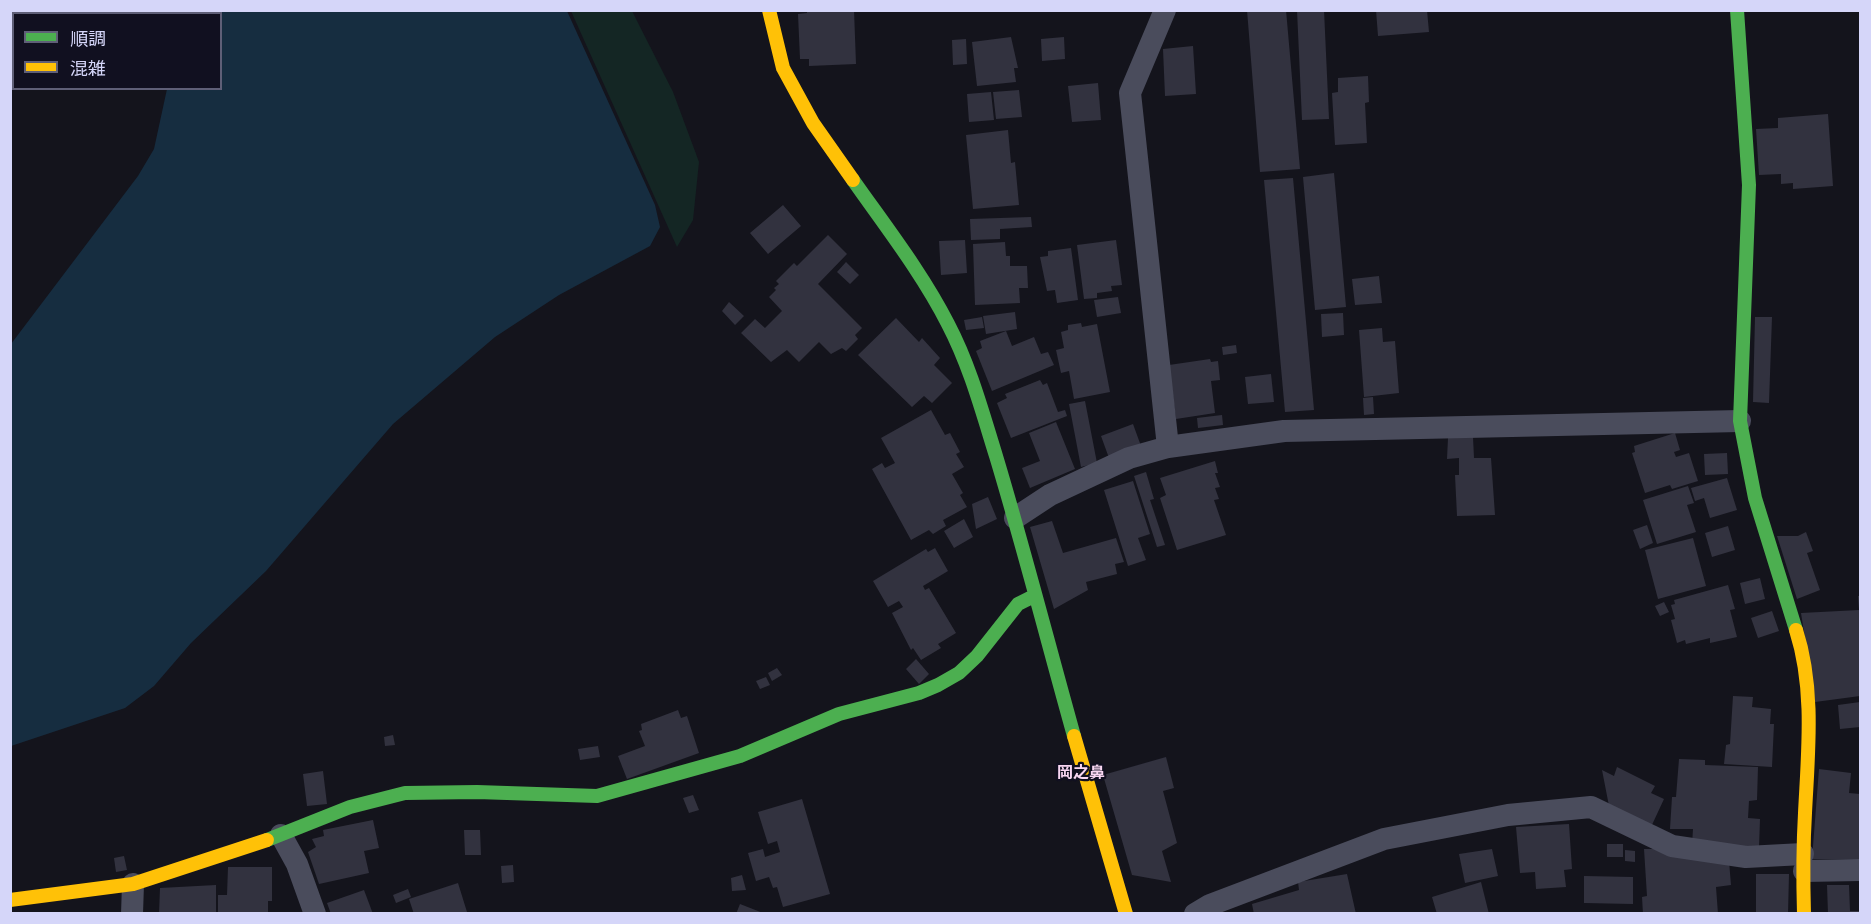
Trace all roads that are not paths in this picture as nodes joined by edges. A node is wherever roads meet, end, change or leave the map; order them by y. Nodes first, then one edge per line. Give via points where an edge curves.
1 (769, 10) edge
2 (1165, 10) edge
3 (1737, 10) edge
4 (1740, 421) junction
5 (1167, 447) junction
6 (1016, 518) junction
7 (1034, 596) junction
8 (281, 835) junction
9 (1803, 862) junction
10 (297, 864) junction
11 (1860, 870) edge
12 (133, 884) junction
13 (10, 900) edge
14 (132, 914) edge
15 (297, 914) edge
16 (315, 914) edge
17 (1126, 914) edge
18 (1195, 914) edge
19 (1804, 914) edge

1 - 6 street via 783,68 813,123 926,284 949,325 970,372
2 - 5 street via 1130,93
3 - 4 street via 1749,184
4 - 5 street via 1284,431
4 - 9 street via 1755,498 1801,645 1807,682 1809,734
5 - 6 street via 1129,458 1050,495
6 - 7 street
7 - 8 street via 1018,604 959,673 938,685 839,714 740,756 597,796 405,793 350,807
7 - 17 street
8 - 10 street
8 - 12 street
9 - 11 street
9 - 18 street via 1672,846 1591,807 1508,815 1384,838
9 - 19 street
10 - 15 street
10 - 16 street
12 - 13 street
12 - 14 street

